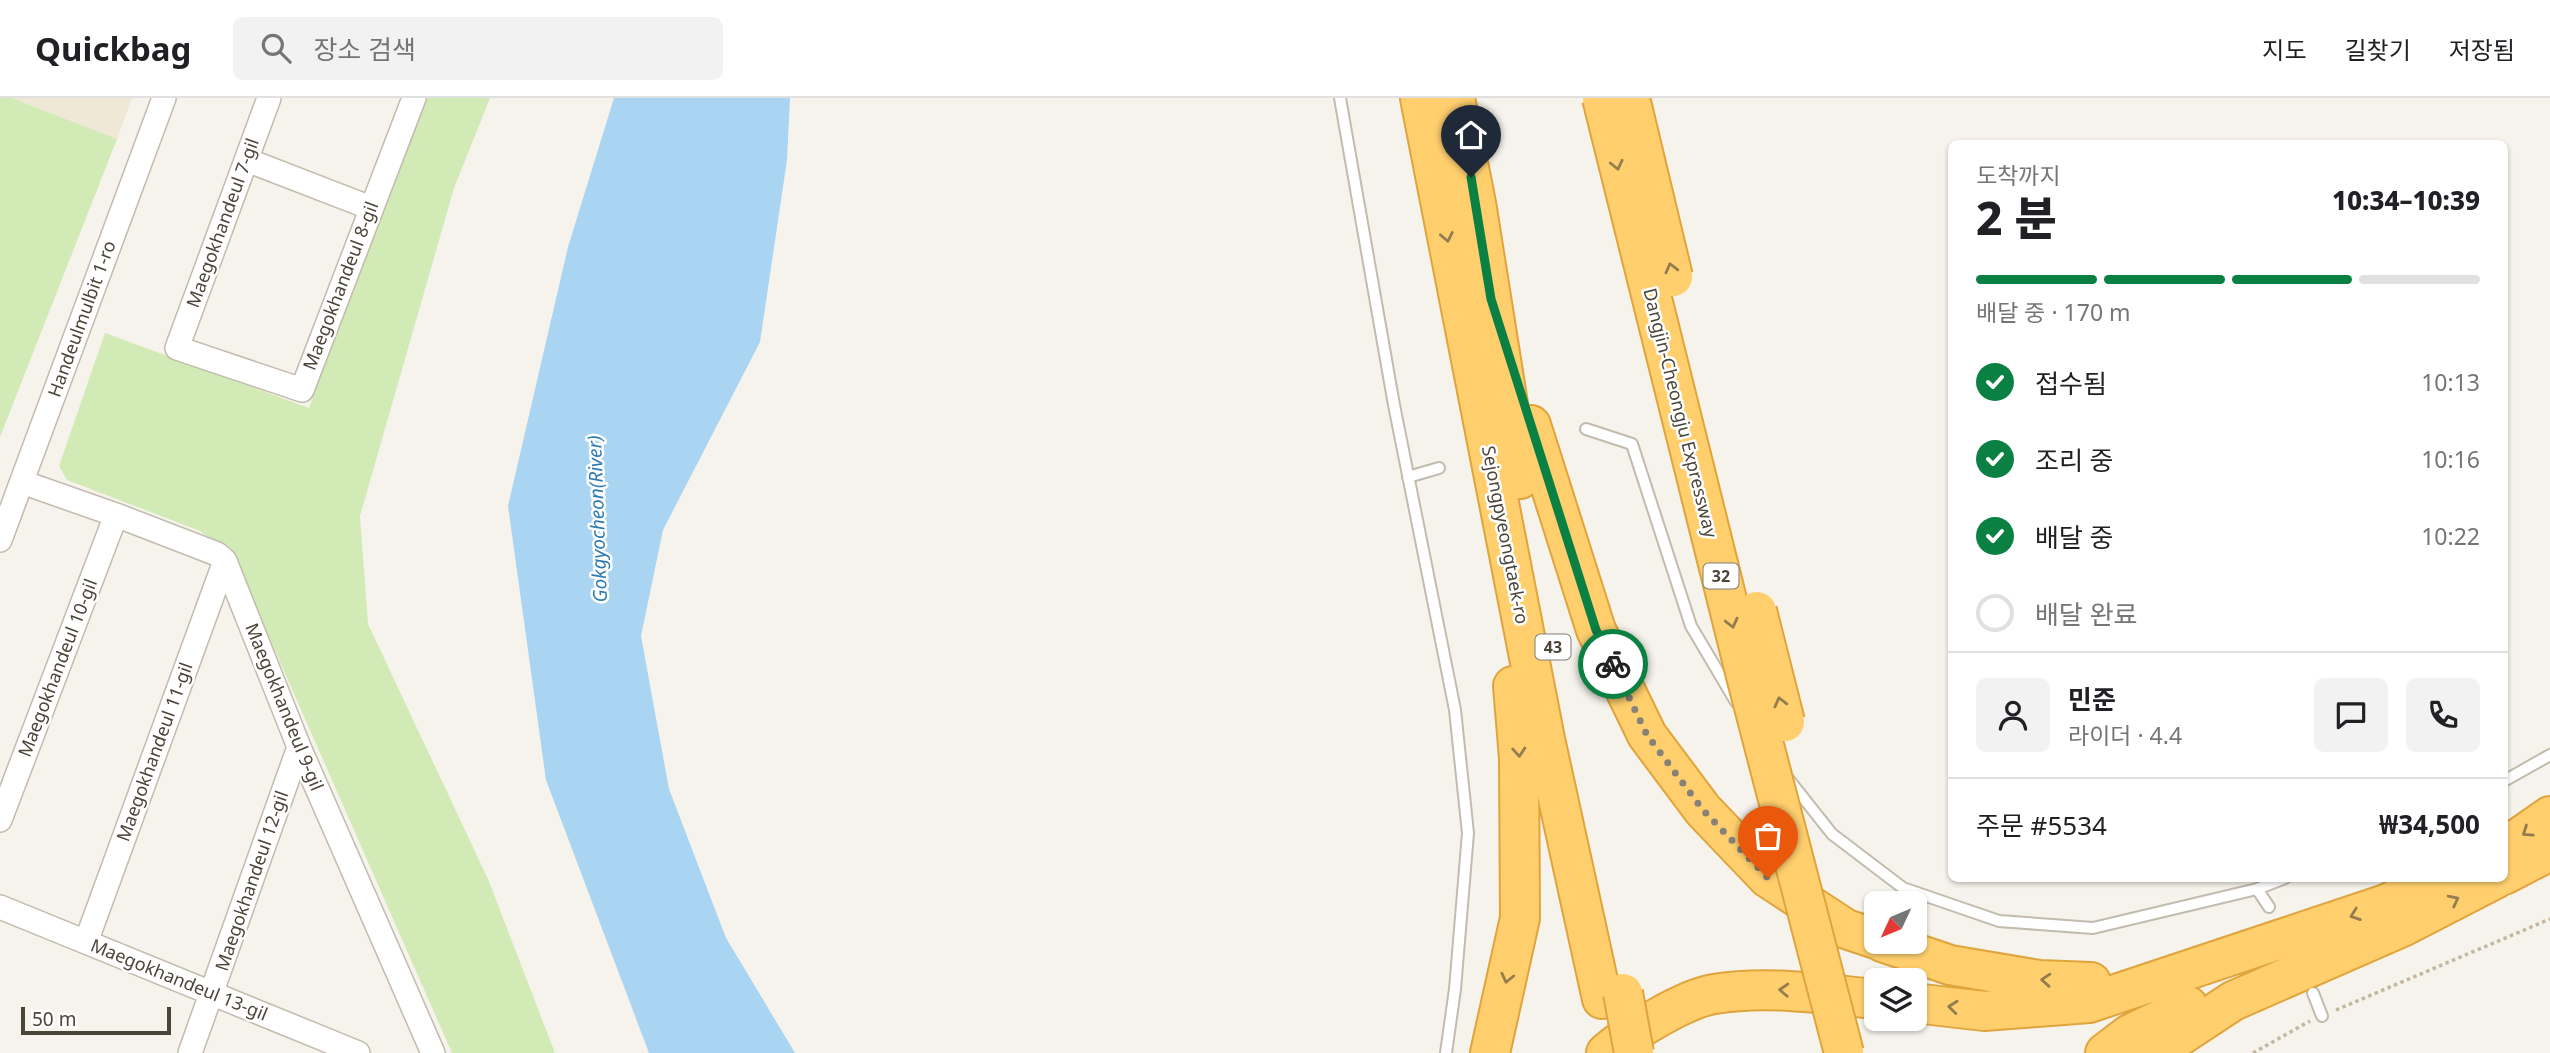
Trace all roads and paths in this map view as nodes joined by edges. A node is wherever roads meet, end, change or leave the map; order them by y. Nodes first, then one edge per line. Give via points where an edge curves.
1 (164, 98) edge
2 (269, 98) edge
3 (414, 98) edge
4 (1340, 98) edge
5 (1420, 98) edge
6 (1455, 98) edge
7 (1602, 98) edge
8 (1630, 98) edge
9 (247, 160) junction
10 (371, 208) junction
11 (1491, 299) junction
12 (177, 348) joint
13 (1586, 429) dead end
14 (1439, 468) dead end
15 (1408, 477) junction
16 (22, 482) junction
17 (1496, 488) junction
18 (116, 515) junction
19 (0, 540) edge
20 (225, 561) junction
21 (299, 747) junction
22 (2550, 755) edge
23 (2508, 780) edge
24 (2550, 816) edge
25 (0, 820) edge
26 (2508, 845) edge
27 (2550, 851) edge
28 (2508, 873) edge
29 (2275, 882) edge
30 (2433, 882) edge
31 (2489, 882) edge
32 (2257, 889) junction
33 (0, 907) edge
34 (2269, 907) dead end
35 (2550, 919) edge
36 (2402, 927) junction
37 (1864, 935) edge
38 (86, 942) junction
39 (1917, 954) edge
40 (2234, 957) junction
41 (2313, 993) dead end
42 (213, 994) junction
43 (1612, 996) junction
44 (1864, 998) edge
45 (1927, 1004) edge
46 (2322, 1016) junction
47 (190, 1053) edge
48 (358, 1053) edge
49 (433, 1053) edge
50 (1446, 1053) edge
51 (1490, 1053) edge
52 (1606, 1053) edge
53 (1613, 1053) edge
54 (1634, 1053) edge
55 (1844, 1053) edge
56 (1870, 1053) edge
57 (2105, 1053) edge
58 (2154, 1053) edge
59 (2253, 1053) edge

1 - 16 street, Handeulmulbit 1-ro
2 - 9 street, Maegokhandeul 7-gil
3 - 10 street, Maegokhandeul 8-gil
4 - 15 lane
5 -> 17 highway, Sejongpyeongtaek-ro / 43
6 - 11 highway, Sejongpyeongtaek-ro / 43
7 -> 55 highway, Dangjin-Cheongju Expressway / 32, bridge
56 -> 8 highway, Dangjin-Cheongju Expressway / 32, bridge
9 - 10 street
9 - 12 street, Maegokhandeul 7-gil
10 - 12 street, Maegokhandeul 8-gil via 302,390
11 - 37 highway via 1596,630 1647,735 1703,810 1768,878 1846,929
11 - 43 highway, Sejongpyeongtaek-ro / 43
13 - 32 lane via 1632,444 1691,626 1764,749 1832,834 1903,888 1999,921 2093,928
14 - 15 lane
15 - 50 lane via 1455,710 1468,833
16 - 18 street
16 - 19 street, Handeulmulbit 1-ro
17 - 43 highway, Sejongpyeongtaek-ro / 43 via 1545,739
17 -> 51 highway via 1520,758 1520,918
18 - 20 street via 218,554
18 - 25 street, Maegokhandeul 10-gil
20 - 21 street, Maegokhandeul 9-gil
20 - 38 street, Maegokhandeul 11-gil
21 - 42 street, Maegokhandeul 12-gil
21 - 49 street, Maegokhandeul 9-gil
22 - 23 lane
24 -> 26 highway
27 - 28 highway
29 - 32 lane
30 -> 40 highway via 2386,904
36 -> 31 highway
32 - 34 lane
33 - 38 street, Maegokhandeul 13-gil
35 - 46 path
36 - 57 highway via 2224,988 2130,1034
36 - 58 highway via 2233,1002
38 - 42 street, Maegokhandeul 13-gil
40 -> 39 highway via 2111,982 2051,980 1950,965
40 -> 45 highway via 2090,1003 1984,1011
41 - 46 lane
42 - 47 street, Maegokhandeul 12-gil
42 - 48 street, Maegokhandeul 13-gil
43 - 53 highway, Sejongpyeongtaek-ro / 43
43 - 54 highway, Sejongpyeongtaek-ro / 43, bridge
44 -> 52 highway via 1777,989 1712,994 1664,1014
46 - 59 path

